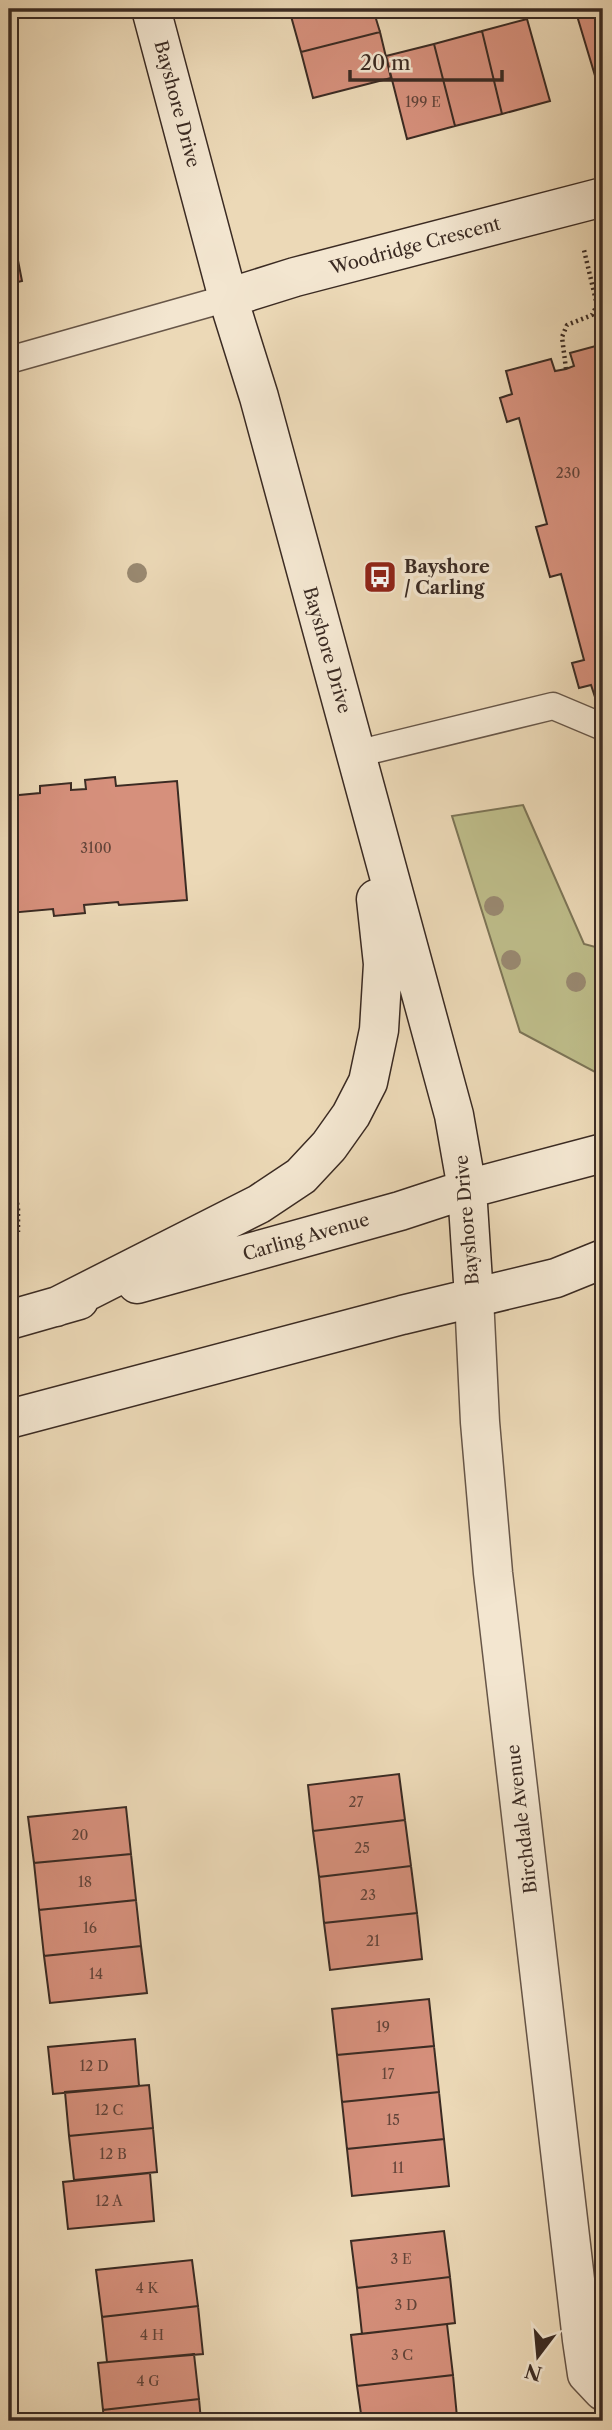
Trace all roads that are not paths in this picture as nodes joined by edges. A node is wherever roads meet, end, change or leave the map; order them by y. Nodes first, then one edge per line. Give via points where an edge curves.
1 (152, 9) edge
2 (603, 197) edge
3 (228, 298) junction
4 (9, 360) edge
5 (603, 727) edge
6 (358, 761) junction
7 (603, 1153) edge
8 (467, 1189) junction
9 (603, 1259) edge
10 (474, 1297) junction
11 (56, 1307) junction
12 (9, 1320) edge
13 (9, 1419) edge
14 (603, 2391) edge

1 - 3 main road, Bayshore Drive
2 - 3 main road, Woodridge Crescent
3 - 4 lane
3 - 6 main road, Bayshore Drive
5 - 6 lane via 554,706
6 - 8 main road, Bayshore Drive via 454,1115
6 - 11 main road via 383,964 379,1030 368,1082 351,1115 301,1176 259,1204
7 - 8 main road, Carling Avenue
8 - 10 main road, Bayshore Drive
8 - 11 main road, Carling Avenue
9 - 10 main road via 556,1278
10 - 13 main road
10 - 14 main road, Birchdale Avenue via 494,1573 582,2340 587,2374
11 - 12 main road, Carling Avenue

